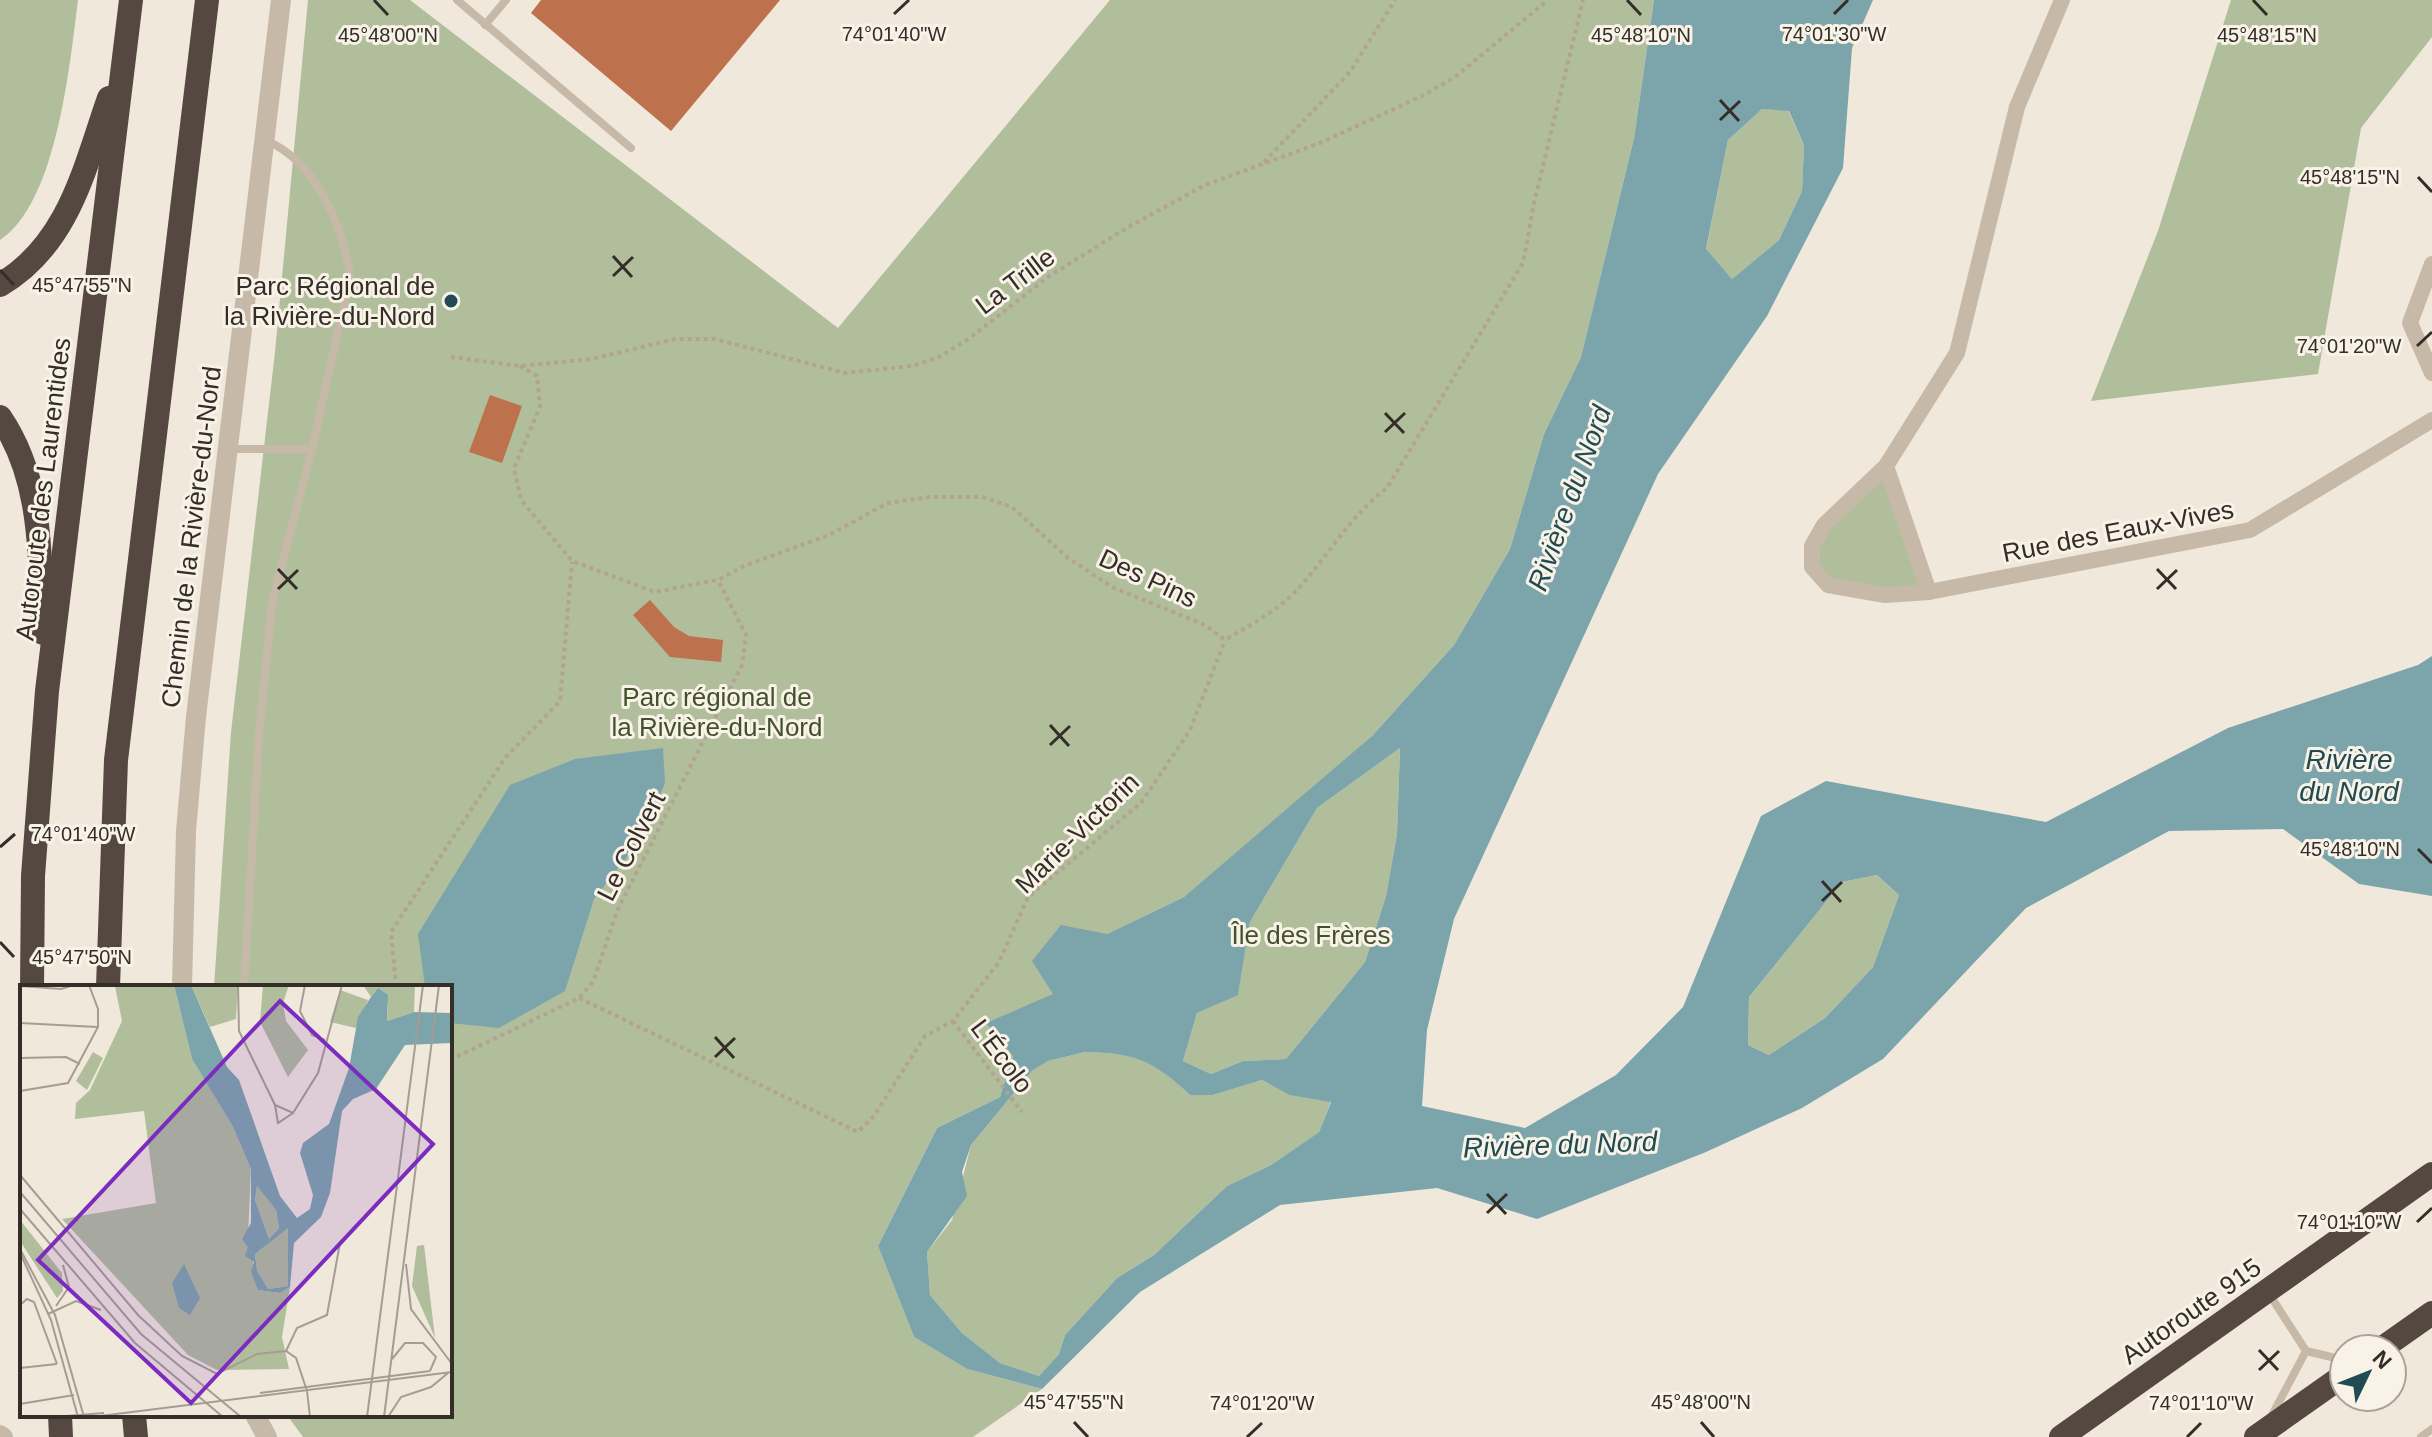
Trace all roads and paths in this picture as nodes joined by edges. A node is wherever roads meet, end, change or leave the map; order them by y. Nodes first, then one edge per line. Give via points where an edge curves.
1 (131, 0) edge
2 (207, 0) edge
3 (281, 0) edge
4 (457, 0) edge
5 (506, 0) edge
6 (1395, 0) edge
7 (1548, 0) edge
8 (1583, 0) edge
9 (2062, 0) edge
10 (485, 25) junction
11 (125, 54) junction
12 (263, 139) junction
13 (631, 148) dead end
14 (1262, 165) junction
15 (2432, 264) edge
16 (0, 285) edge
17 (451, 357) dead end
18 (520, 366) junction
19 (2432, 373) edge
20 (0, 417) edge
21 (2432, 420) edge
22 (227, 449) junction
23 (312, 449) junction
24 (1886, 466) junction
25 (572, 561) junction
26 (718, 580) junction
27 (1929, 592) junction
28 (1225, 640) junction
29 (47, 691) junction
30 (32, 985) edge
31 (108, 985) edge
32 (182, 985) edge
33 (244, 985) edge
34 (396, 985) edge
35 (579, 998) junction
36 (953, 1021) junction
37 (452, 1059) edge
38 (1022, 1112) dead end
39 (2432, 1174) edge
40 (2267, 1291) junction
41 (2432, 1313) edge
42 (2404, 1333) edge
43 (2306, 1351) junction
44 (2328, 1356) edge
45 (2328, 1386) edge
46 (60, 1417) edge
47 (134, 1417) edge
48 (256, 1417) edge
49 (2432, 1429) edge
50 (2260, 1435) edge
51 (61, 1437) edge
52 (136, 1437) edge
53 (267, 1437) edge
54 (2061, 1437) edge
55 (2421, 1437) edge

1 - 11 highway, Autoroute des Laurentides
2 - 31 highway via 122,700 110,860
3 - 12 street, Chemin de la Rivière-du-Nord
4 - 10 lane
5 - 10 lane
6 - 14 path via 1350,72
7 - 14 path, La Trille via 1455,77 1320,143
8 - 28 path via 1523,263 1387,488 1365,505 1286,600
9 - 24 street, Rue des Eaux-Vives via 2017,107 1957,353
10 - 13 lane
11 - 16 highway via 68,214 43,251
11 - 29 highway, Autoroute des Laurentides
12 - 22 street, Chemin de la Rivière-du-Nord
12 - 23 lane via 300,162 347,253 350,277
14 - 18 path, La Trille via 1205,185 1130,226 1048,277 967,340 912,366 845,373 715,339 675,339 592,359
15 - 19 street via 2410,323
17 - 18 path, La Trille
18 - 25 path, Des Pins via 541,385 540,407 514,468 521,500
20 - 29 highway via 36,500
21 - 27 street, Rue des Eaux-Vives via 2250,530
22 - 23 lane
22 - 32 street, Chemin de la Rivière-du-Nord via 189,793
23 - 33 lane via 272,603
24 - 27 street
24 - 27 street, Rue des Eaux-Vives via 1824,525 1812,546 1812,567 1828,585 1885,595
25 - 26 path, Des Pins via 655,592
25 - 34 path via 560,701 505,758 391,932
26 - 28 path, Des Pins via 829,535 888,503 982,497 1012,507 1068,558 1112,587 1205,625
26 - 35 path, Le Colvert via 746,635 742,665 617,911 593,982
28 - 36 path, Marie-Victorin via 1190,730 1141,803 1028,897 999,962
29 - 30 highway, Autoroute des Laurentides via 34,863
35 - 36 path, Marie-Victorin via 858,1132 925,1036
35 - 37 path
36 - 38 path, L'Écolo
39 - 40 highway, Autoroute 915
40 - 43 lane
40 - 54 highway, Autoroute 915
41 - 42 highway
43 - 44 lane
43 - 50 lane
45 - 50 highway
46 - 51 highway
47 - 52 highway
48 - 53 street
49 - 55 lane

